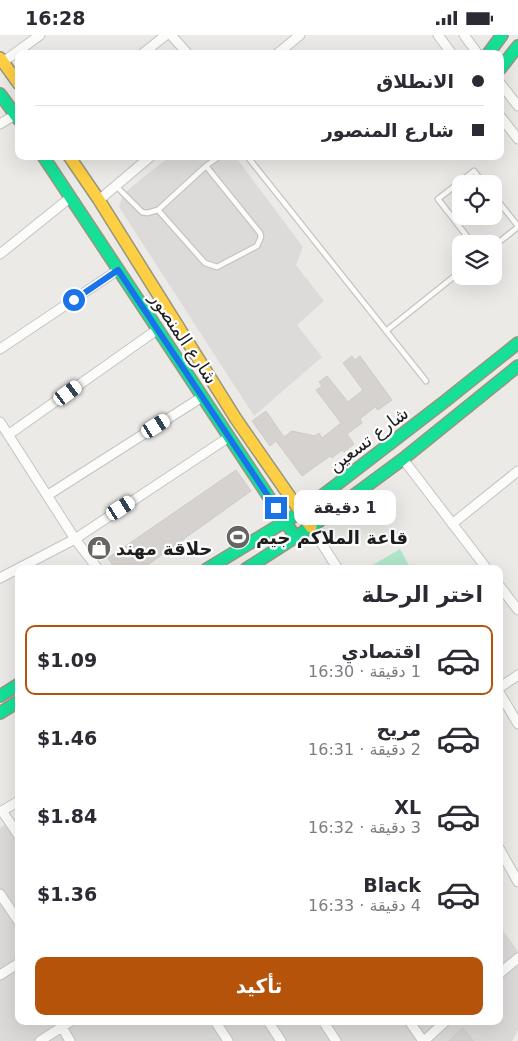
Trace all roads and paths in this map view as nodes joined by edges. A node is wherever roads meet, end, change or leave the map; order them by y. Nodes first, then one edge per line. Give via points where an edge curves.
1 (40, 35) edge
2 (166, 35) edge
3 (172, 35) edge
4 (300, 35) edge
5 (438, 35) edge
6 (464, 35) edge
7 (502, 35) edge
8 (518, 46) edge
9 (17, 50) edge
10 (147, 50) edge
11 (185, 50) edge
12 (282, 50) edge
13 (449, 50) edge
14 (475, 50) edge
15 (491, 50) edge
16 (15, 51) edge
17 (2, 60) edge
18 (504, 64) edge
19 (15, 78) edge
20 (504, 88) edge
21 (0, 94) edge
22 (518, 106) edge
23 (15, 115) edge
24 (15, 119) edge
25 (504, 121) edge
26 (0, 124) edge
27 (518, 139) edge
28 (46, 160) edge
29 (72, 160) edge
30 (146, 160) edge
31 (215, 160) edge
32 (250, 160) edge
33 (206, 167) junction
34 (116, 186) junction
35 (452, 188) edge
36 (71, 197) junction
37 (99, 200) junction
38 (502, 206) edge
39 (158, 210) junction
40 (452, 217) edge
41 (458, 225) edge
42 (518, 227) edge
43 (466, 235) edge
44 (502, 240) edge
45 (1, 250) edge
46 (118, 270) junction
47 (452, 278) edge
48 (158, 329) junction
49 (386, 331) junction
50 (518, 343) edge
51 (0, 349) edge
52 (518, 366) edge
53 (426, 381) dead end
54 (202, 397) junction
55 (0, 422) edge
56 (8, 435) junction
57 (229, 437) junction
58 (403, 459) junction
59 (518, 471) edge
60 (48, 495) junction
61 (301, 512) junction
62 (286, 522) junction
63 (452, 524) junction
64 (311, 527) junction
65 (296, 538) junction
66 (76, 539) junction
67 (22, 565) edge
68 (95, 565) edge
69 (214, 565) edge
70 (255, 565) edge
71 (335, 565) edge
72 (483, 565) edge
73 (15, 568) edge
74 (1, 575) edge
75 (503, 590) edge
76 (518, 610) edge
77 (518, 675) edge
78 (503, 686) edge
79 (15, 687) edge
80 (0, 696) edge
81 (503, 699) edge
82 (15, 704) edge
83 (0, 713) edge
84 (518, 724) edge
85 (15, 803) edge
86 (1, 812) edge
87 (15, 831) edge
88 (503, 855) edge
89 (518, 882) edge
90 (0, 894) edge
91 (15, 916) edge
92 (518, 958) edge
93 (15, 965) edge
94 (503, 971) edge
95 (1, 972) edge
96 (65, 1025) edge
97 (218, 1025) edge
98 (271, 1025) edge
99 (326, 1025) edge
100 (412, 1025) edge
101 (441, 1025) edge
102 (62, 1027) junction
103 (40, 1041) edge
104 (70, 1041) edge
105 (228, 1041) edge
106 (281, 1041) edge
107 (336, 1041) edge
108 (423, 1041) edge

1 - 9 street
2 - 10 street
3 - 11 street
4 - 12 street
5 - 13 street
6 - 14 street
7 - 15 street
8 - 18 street
16 - 17 street
17 - 19 street
20 - 22 street
21 - 23 street
24 - 26 street
25 - 27 street
28 - 36 street, شارع المنصور
29 - 37 street, شارع المنصور
30 - 34 street
31 - 33 lane
32 - 49 lane
33 - 39 lane
33 - 39 lane via 260,233 257,246 217,267 205,263
34 - 37 street
34 - 39 lane via 142,212
35 - 40 lane via 438,199
36 - 45 street
36 - 46 street, شارع المنصور
37 - 61 street, شارع المنصور via 236,419
38 - 42 lane
41 - 43 lane
42 - 44 lane
46 - 48 street, شارع المنصور
46 - 51 street
47 - 49 lane
48 - 54 street, شارع المنصور
48 - 56 street
49 - 53 lane
50 - 61 street, شارع تسعين
52 - 58 street, شارع تسعين
54 - 57 street, شارع المنصور
54 - 60 street
55 - 56 street
56 - 60 street
57 - 62 street, شارع المنصور
57 - 66 street
58 - 63 street
58 - 64 street, شارع تسعين
59 - 63 street
60 - 66 street
61 - 62 street, شارع تسعين
61 - 64 street, شارع المنصور
62 - 65 street, شارع المنصور
62 - 69 street, شارع تسعين
63 - 72 street
64 - 65 street, شارع تسعين
64 - 71 street
65 - 70 street, شارع تسعين
66 - 67 street
66 - 68 street
73 - 74 street
75 - 76 street
77 - 78 street
79 - 80 street
81 - 84 street
82 - 83 street
85 - 86 street
86 - 87 street
88 - 89 street
90 - 91 street
92 - 94 street
93 - 95 street
96 - 102 street
97 - 105 street
98 - 106 street
99 - 107 street
100 - 108 street
101 - 108 street
102 - 103 street
102 - 104 street

